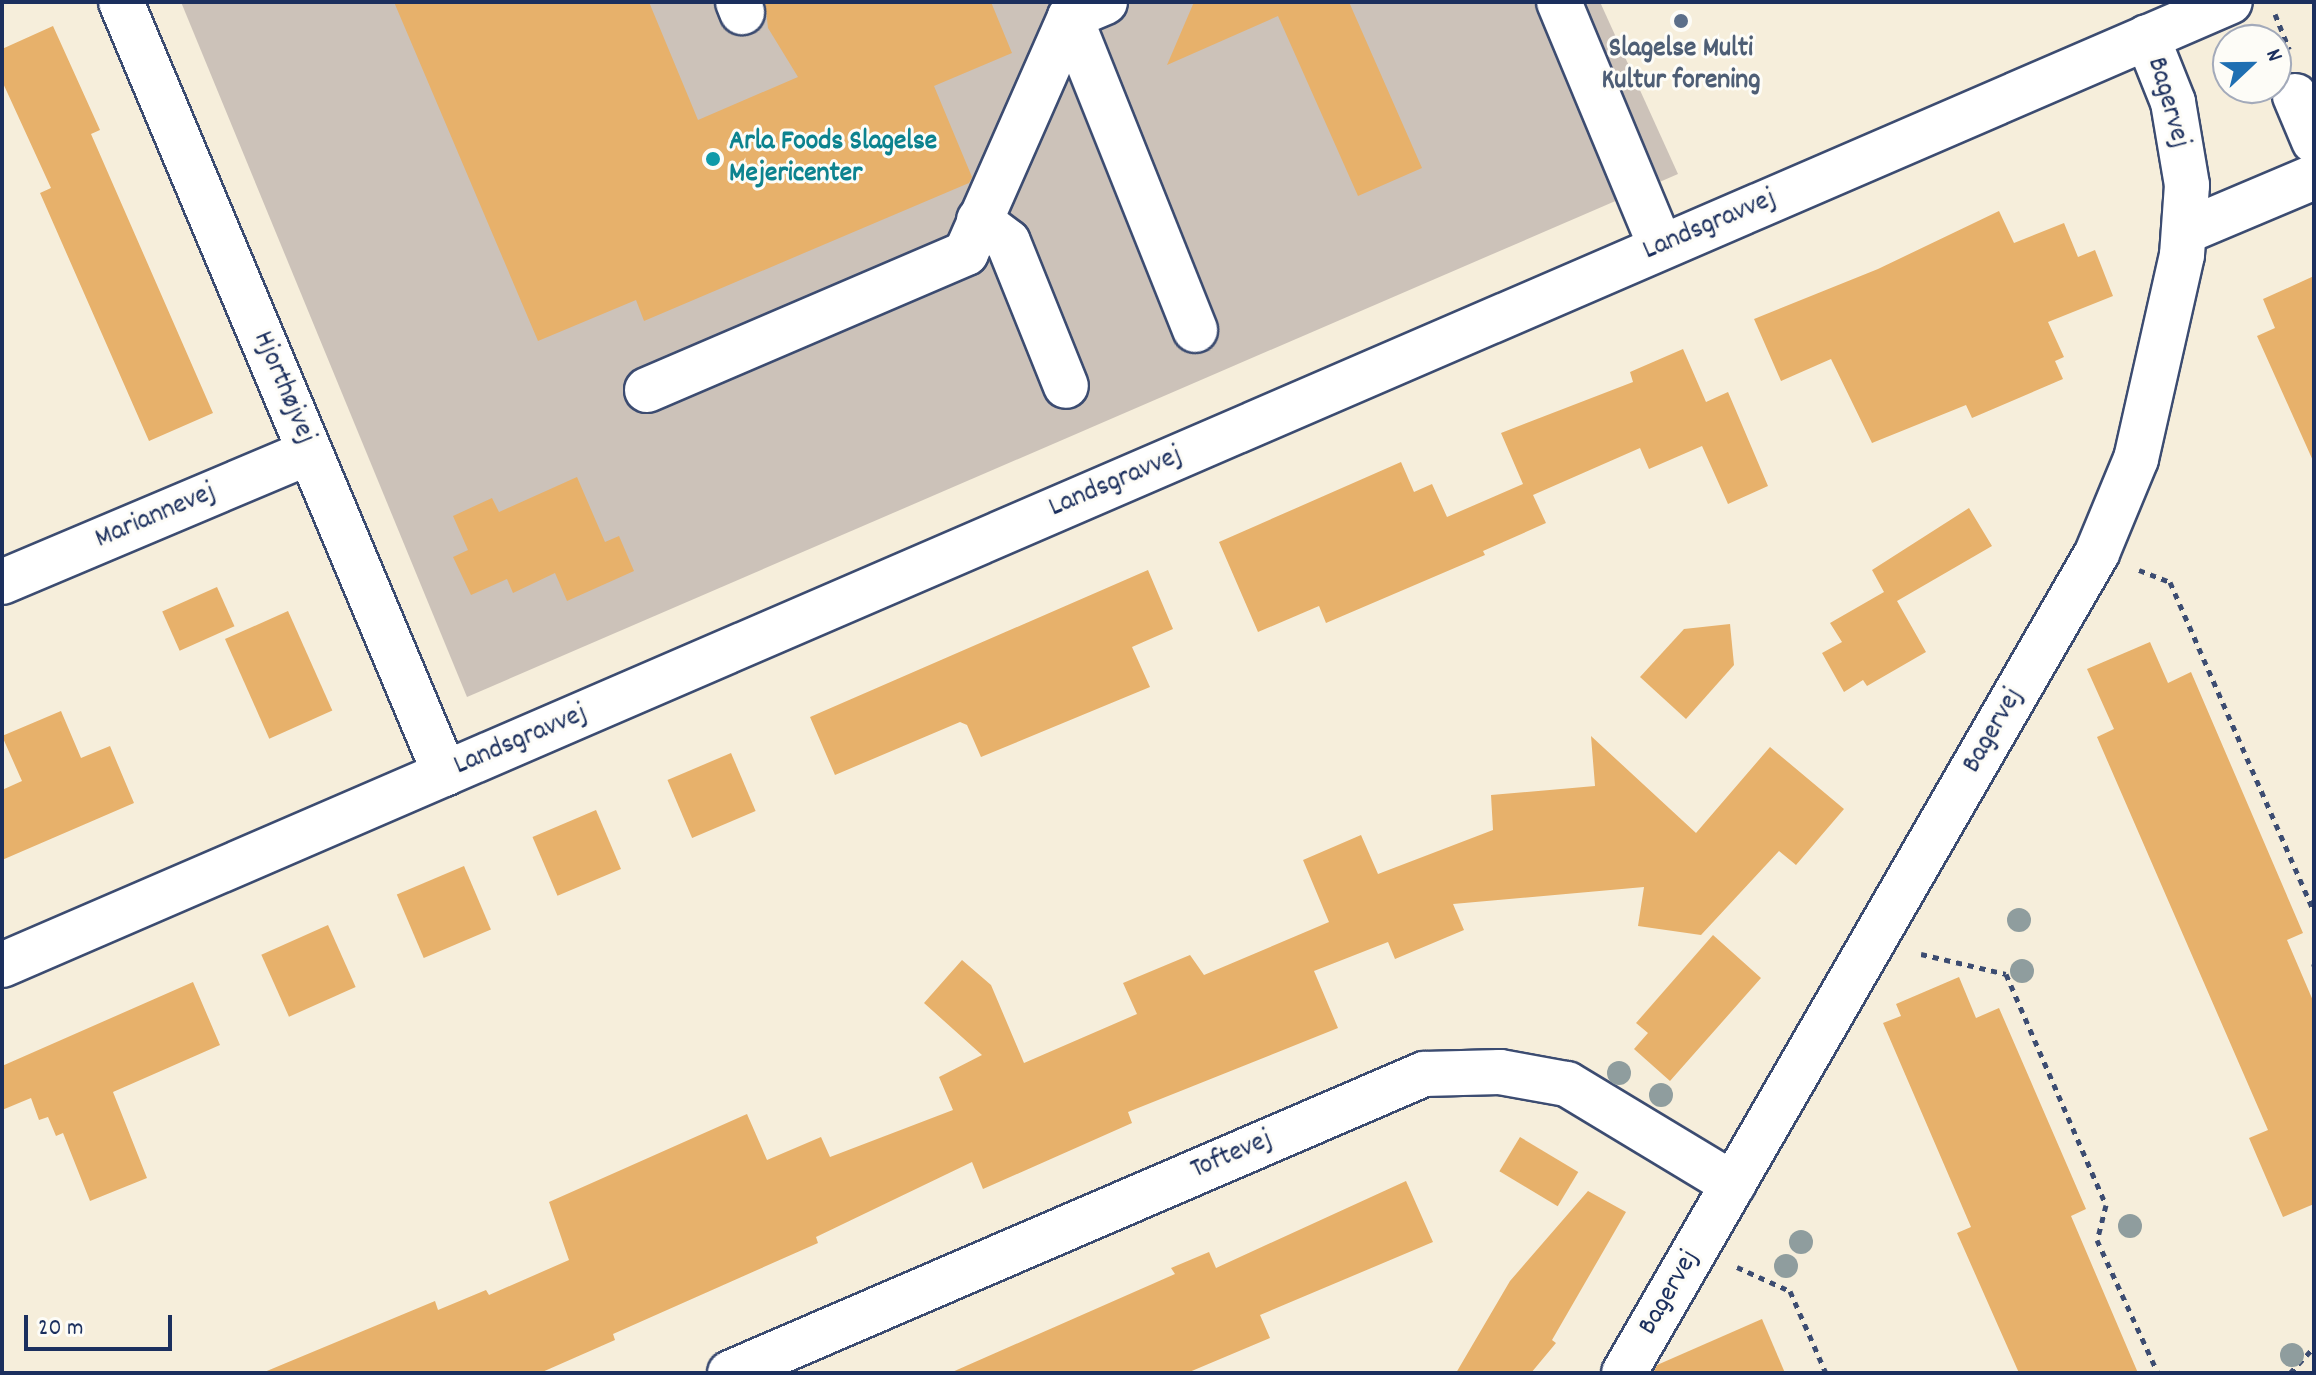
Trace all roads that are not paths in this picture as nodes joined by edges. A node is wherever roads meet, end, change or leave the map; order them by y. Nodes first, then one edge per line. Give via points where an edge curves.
1 (121, 2) edge
2 (1559, 2) edge
3 (2230, 2) edge
4 (1087, 10) edge
5 (2147, 37) junction
6 (2295, 96) dead end
7 (2314, 141) edge
8 (2314, 177) edge
9 (979, 220) junction
10 (2184, 232) junction
11 (1661, 247) junction
12 (1195, 330) dead end
13 (1066, 386) dead end
14 (647, 390) dead end
15 (310, 452) junction
16 (2, 582) edge
17 (445, 774) junction
18 (2, 965) edge
19 (1733, 1184) junction
20 (730, 1373) edge
21 (1624, 1373) edge

1 - 15 street, Hjorthøjvej
2 - 11 street
3 - 5 street, Landsgravvej
4 - 9 street
4 - 12 street
5 - 10 street, Bagervej via 2173,102 2182,144
5 - 11 street, Landsgravvej
6 - 7 street
8 - 10 street
9 - 13 street via 1008,242
9 - 14 street via 966,253
10 - 19 street, Bagervej via 2136,459 2097,553
11 - 17 street, Landsgravvej
15 - 16 street, Mariannevej
15 - 17 street, Hjorthøjvej
17 - 18 street, Landsgravvej
19 - 20 street, Toftevej via 1567,1084 1500,1072 1424,1074
19 - 21 street, Bagervej

